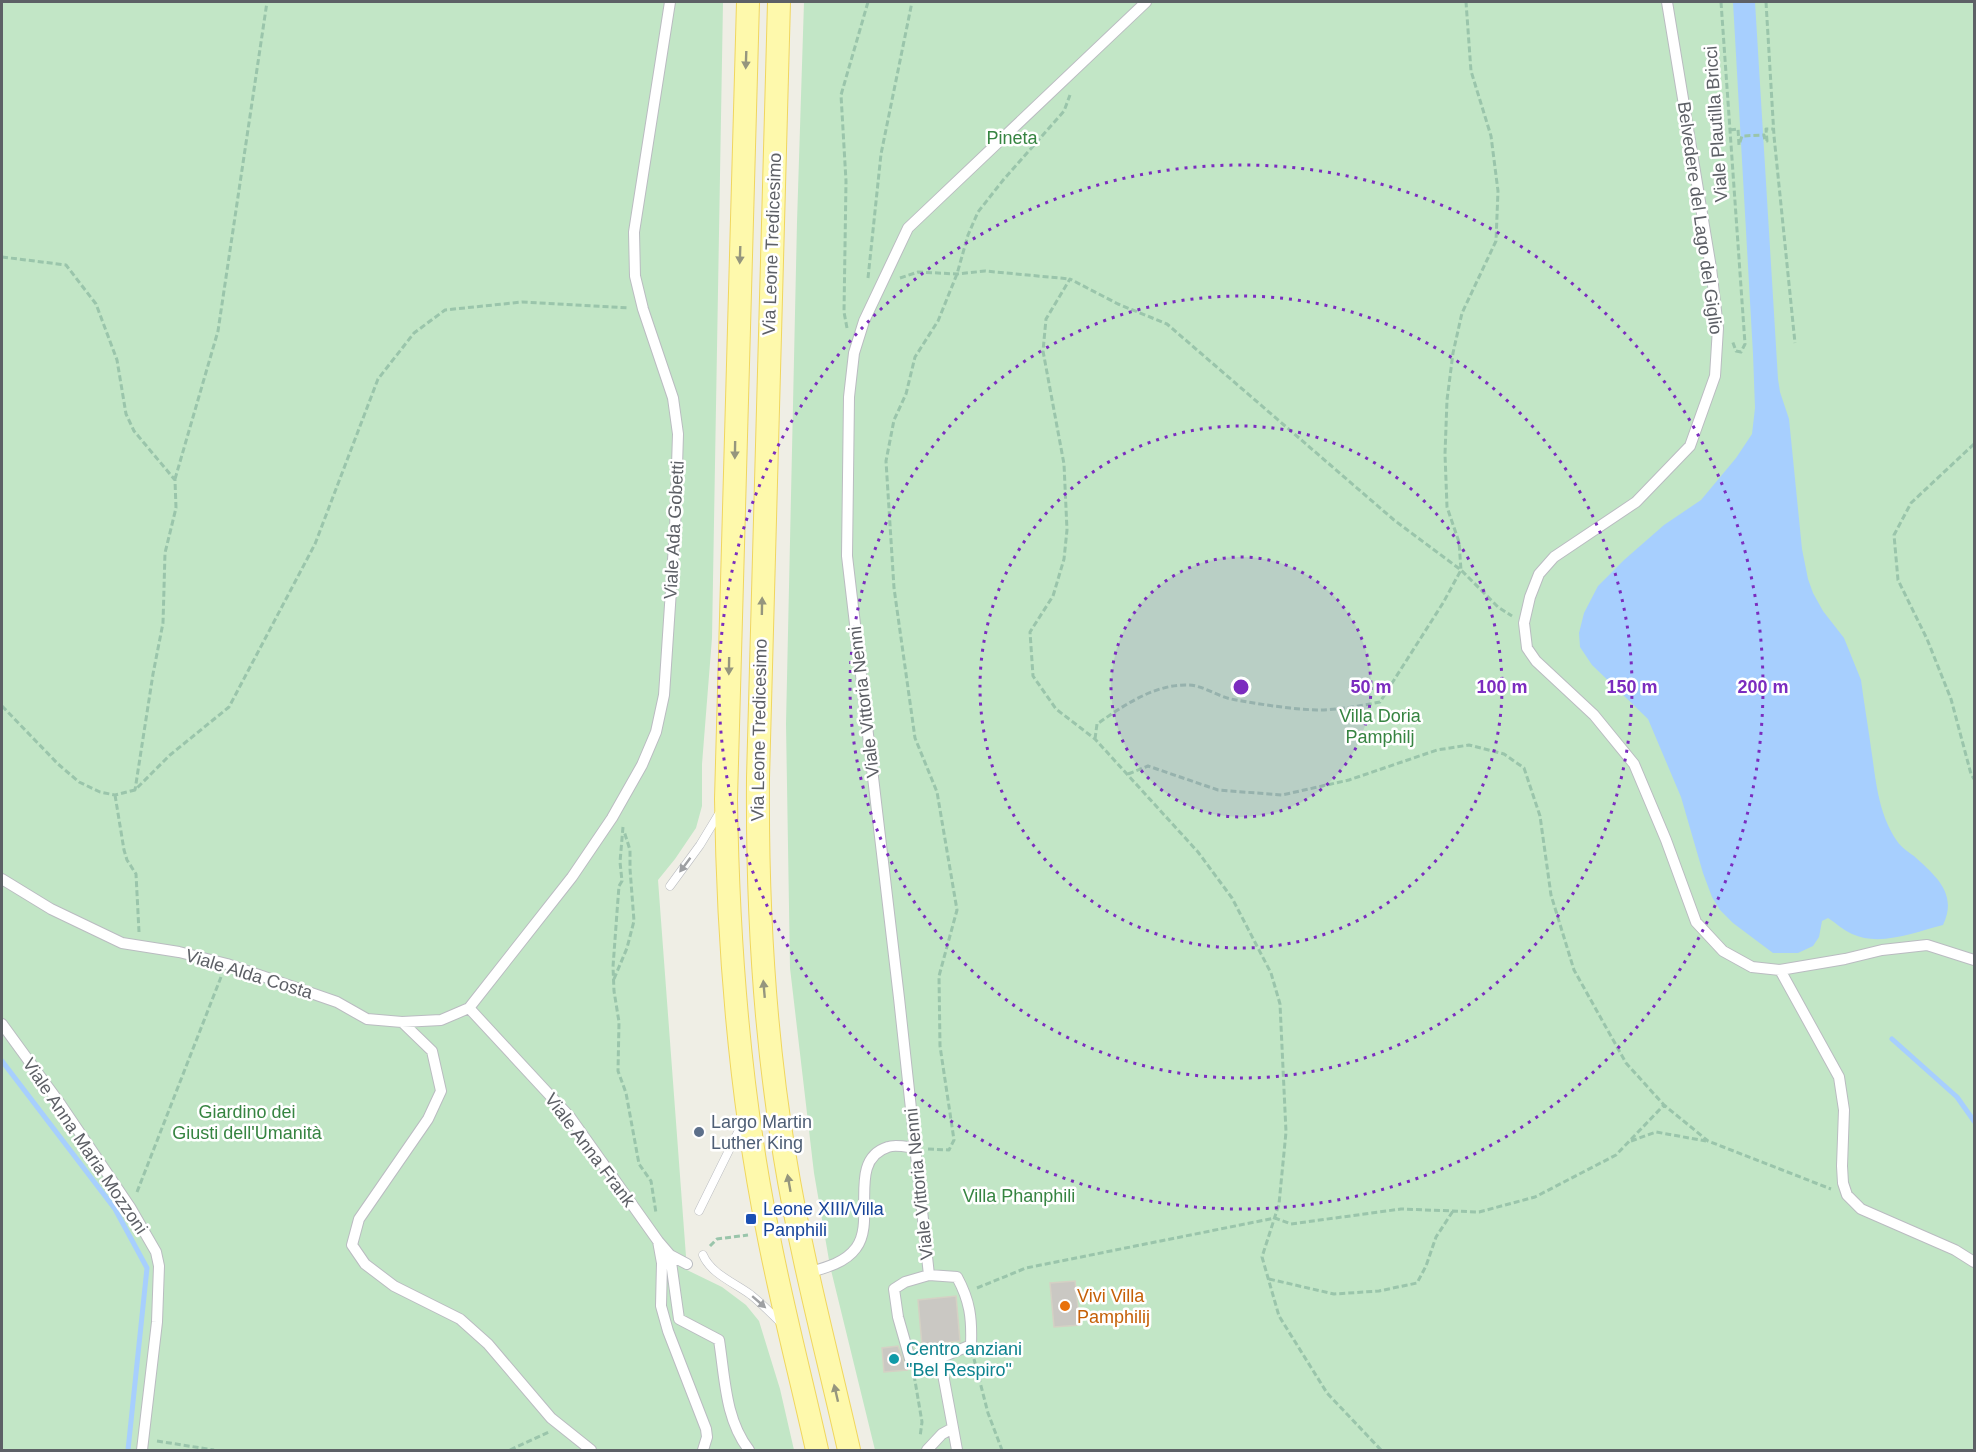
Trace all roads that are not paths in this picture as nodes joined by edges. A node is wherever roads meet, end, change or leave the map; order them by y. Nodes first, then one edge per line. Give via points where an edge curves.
1 (670, 2) edge
2 (748, 2) edge
3 (779, 2) edge
4 (1146, 2) edge
5 (1666, 2) edge
6 (726, 800) junction
7 (2, 879) edge
8 (670, 886) dead end
9 (1974, 960) edge
10 (1780, 970) junction
11 (469, 1008) junction
12 (402, 1022) junction
13 (2, 1024) edge
14 (747, 1112) junction
15 (915, 1148) junction
16 (699, 1211) dead end
17 (658, 1241) junction
18 (670, 1255) junction
19 (703, 1255) road end
20 (1974, 1262) edge
21 (687, 1264) dead end
22 (807, 1273) junction
23 (929, 1275) junction
24 (790, 1331) junction
25 (940, 1358) junction
26 (953, 1428) junction
27 (142, 1445) edge
28 (591, 1450) edge
29 (703, 1450) edge
30 (749, 1450) edge
31 (817, 1450) edge
32 (849, 1450) edge
33 (927, 1450) edge
34 (957, 1450) edge

1 - 11 street, Viale Ada Gobetti via 634,232 635,276 673,398 678,434 666,674 660,716 652,743 620,804 572,877
2 -> 6 main road, Via Leone Tredicesimo
22 -> 3 main road, Via Leone Tredicesimo via 772,1068 758,897
4 - 15 street, Viale Vittoria Nenni via 908,228 864,321 854,353 849,397 847,556
5 - 10 street, Belvedere del Lago del Giglio via 1711,268 1718,339 1715,376 1690,446 1636,502 1554,557 1539,574 1524,623 1527,648 1536,661 1594,715 1634,764 1696,922 1723,951 1752,967
6 -> 8 lane
6 - 14 main road, Via Leone Tredicesimo via 736,1019
7 - 12 street, Viale Alda Costa via 61,914 122,943 227,964 337,1002 367,1019
9 - 10 street, Belvedere del Lago del Giglio via 1927,945
10 - 20 street via 1839,1077 1844,1110 1843,1183 1847,1195 1862,1209
11 - 12 street, Viale Alda Costa via 441,1020
11 - 17 street, Viale Anna Frank via 570,1117
12 - 28 street via 432,1051 441,1091 428,1119 359,1219 352,1245 365,1264 394,1286 460,1319 488,1344 551,1418
13 - 27 street, Viale Anna Maria Mozzoni via 130,1207 156,1252 157,1322
14 - 16 lane
14 - 24 main road, Via Leone Tredicesimo
15 - 22 street via 889,1146 876,1153 864,1180 865,1227 860,1243 844,1259
15 - 23 street, Viale Vittoria Nenni
17 - 18 street, Viale Anna Frank
17 - 29 street via 661,1306 706,1429
18 - 21 street, Viale Anna Frank
18 - 30 street via 679,1319 719,1340 730,1416
19 -> 24 lane via 710,1266 762,1304
32 -> 22 main road, Via Leone Tredicesimo
23 - 25 street, Viale Vittoria Nenni via 957,1277 972,1318 971,1345
23 - 25 street via 894,1289 910,1359
24 - 31 main road, Via Leone Tredicesimo
25 - 26 street
26 - 33 street
26 - 34 street

